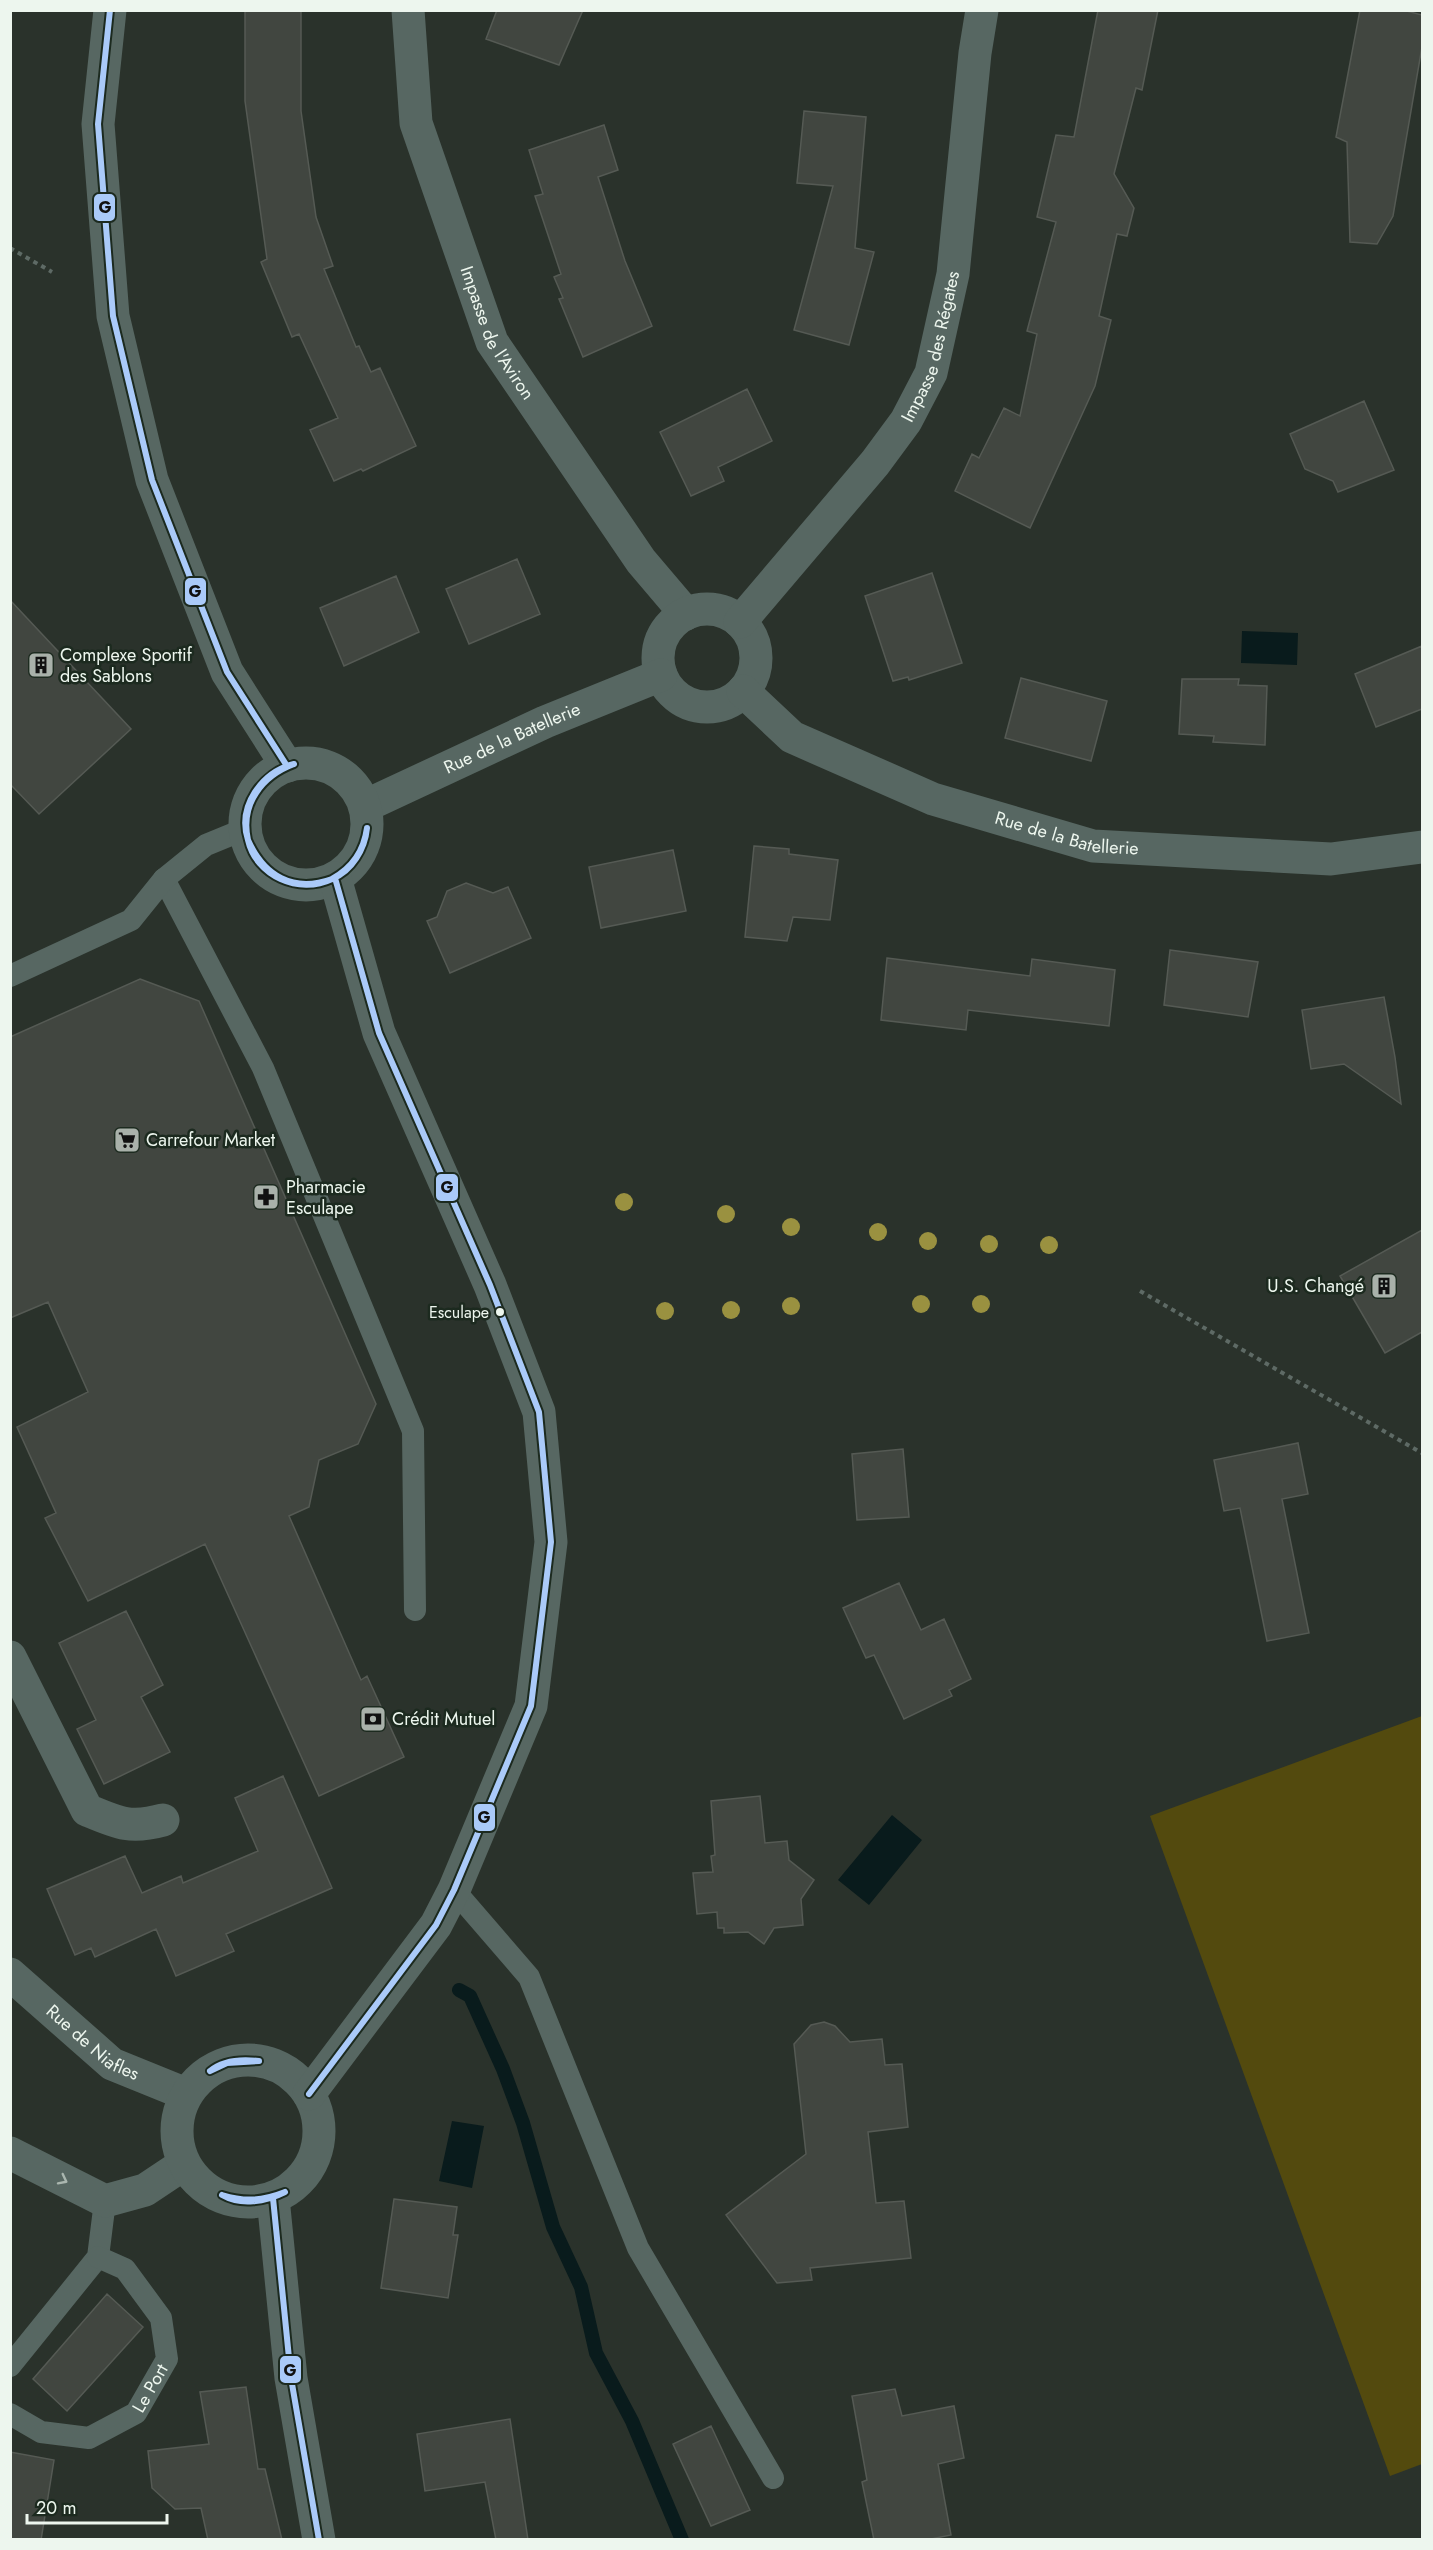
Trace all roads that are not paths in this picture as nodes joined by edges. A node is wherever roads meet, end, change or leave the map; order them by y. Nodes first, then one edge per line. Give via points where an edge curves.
1 (110, 10) edge
2 (408, 10) edge
3 (982, 10) edge
4 (686, 614) junction
5 (740, 622) junction
6 (661, 675) junction
7 (743, 692) junction
8 (287, 766) junction
9 (365, 806) junction
10 (246, 830) junction
11 (1422, 847) edge
12 (335, 878) junction
13 (164, 879) junction
14 (10, 976) edge
15 (415, 1610) dead end
16 (10, 1657) edge
17 (163, 1820) dead end
18 (454, 1890) junction
19 (10, 1974) edge
20 (186, 2094) junction
21 (309, 2094) junction
22 (10, 2153) edge
23 (184, 2164) junction
24 (273, 2198) junction
25 (105, 2201) junction
26 (98, 2257) junction
27 (10, 2366) edge
28 (10, 2414) edge
29 (773, 2478) dead end
30 (319, 2540) edge

1 - 8 street via 98,124 116,327 152,480 227,672
2 - 4 street, Impasse de l'Aviron via 416,123 492,342 641,561
3 - 5 street, Impasse des Régates via 953,274 931,373 906,421 875,463
4 - 5 street via 714,609
4 - 6 street via 674,621 659,646
5 - 7 street via 755,649 751,679
6 - 7 street via 669,690 697,706 730,701
6 - 9 street, Rue de la Batellerie via 545,722
7 - 11 street, Rue de la Batellerie via 792,737 933,799 1093,846 1331,859
8 - 9 street via 325,766 356,789
8 - 10 street via 269,775 255,790 246,810
9 - 12 street via 367,827 363,847 351,865
10 - 12 street via 250,849 261,866 278,878 296,884 316,884
10 - 13 lane via 207,845
12 - 18 street via 379,1032 490,1285 539,1412 551,1542 531,1706
13 - 14 lane via 131,920
13 - 15 lane via 262,1068 413,1431
16 - 17 street via 87,1810 122,1825
18 - 21 street via 436,1925
18 - 29 lane via 529,1977 638,2248
19 - 20 street, Rue de Niafles via 112,2064
20 - 21 street via 202,2076 224,2063 248,2059 271,2063 293,2075
20 - 23 street via 178,2117 177,2141
21 - 24 street via 317,2113 319,2133 315,2154 306,2173
22 -> 25 street
23 - 24 street via 196,2180 222,2197 253,2202
23 - 25 street via 146,2190
24 - 30 street via 291,2378
25 - 26 lane
26 - 27 lane
26 - 28 lane, Le Port via 125,2269 161,2318 167,2359 136,2413 89,2438 41,2432

